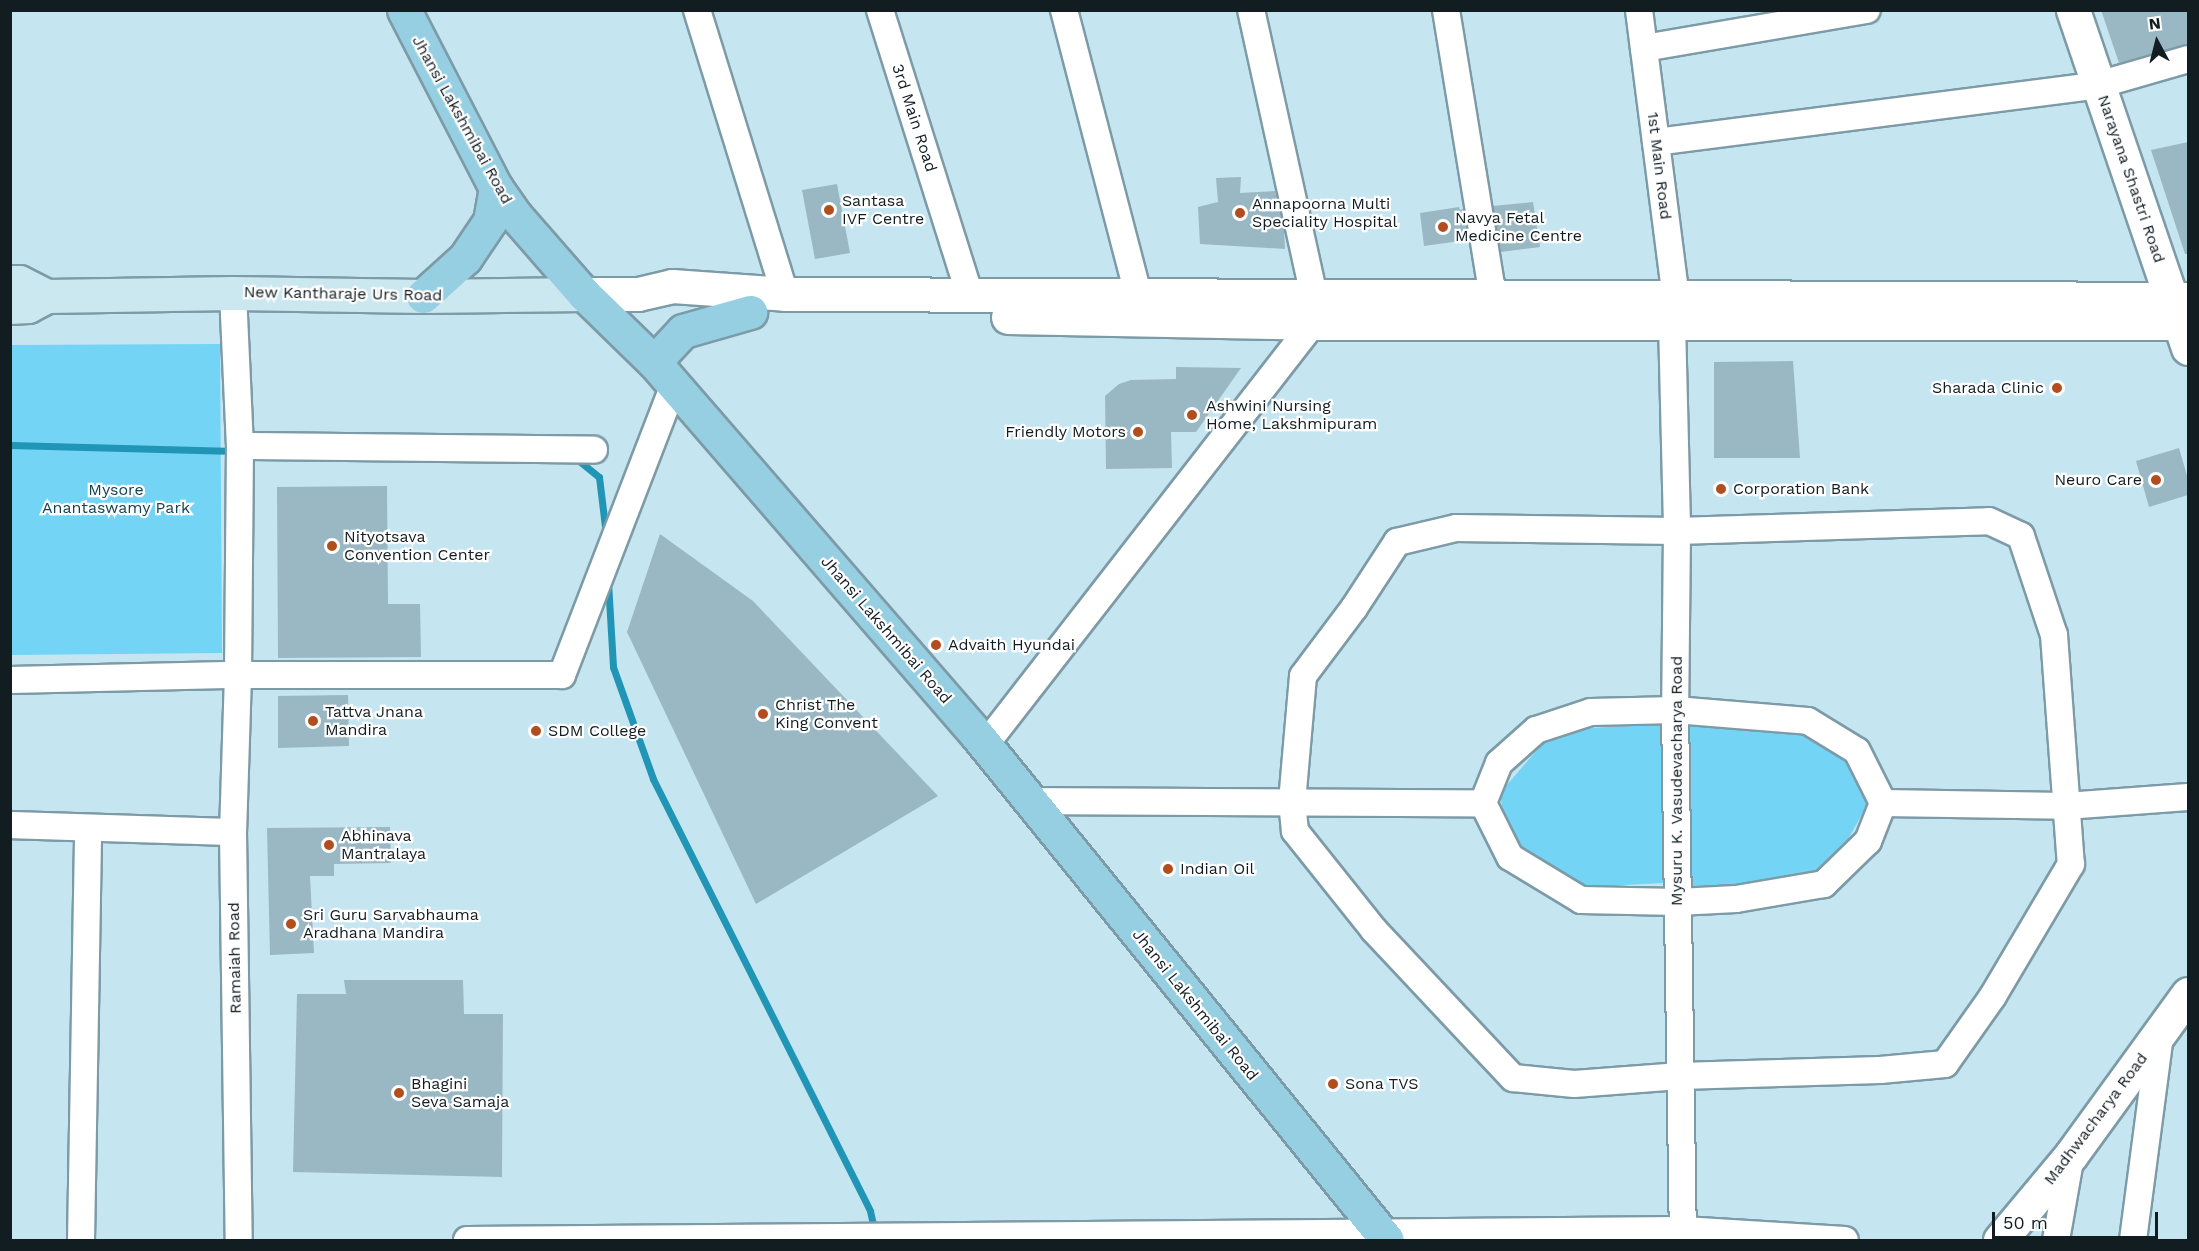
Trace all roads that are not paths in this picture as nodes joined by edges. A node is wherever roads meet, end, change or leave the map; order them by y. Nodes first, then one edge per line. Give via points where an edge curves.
1 (404, 10) edge
2 (697, 10) edge
3 (880, 10) edge
4 (1064, 10) edge
5 (1251, 10) edge
6 (1446, 10) edge
7 (1639, 10) edge
8 (1868, 10) edge
9 (2074, 11) edge
10 (1644, 48) junction
11 (2188, 59) edge
12 (2098, 84) junction
13 (1656, 142) junction
14 (496, 188) junction
15 (10, 282) edge
16 (233, 293) junction
17 (584, 294) junction
18 (638, 294) junction
19 (785, 294) junction
20 (970, 295) junction
21 (1138, 295) junction
22 (47, 296) junction
23 (423, 296) junction
24 (1493, 297) junction
25 (10, 307) edge
26 (1313, 310) junction
27 (1674, 310) junction
28 (750, 312) junction
29 (2184, 319) edge
30 (664, 373) junction
31 (239, 435) junction
32 (594, 450) dead end
33 (1677, 531) junction
34 (238, 675) junction
35 (10, 680) edge
36 (1675, 710) junction
37 (985, 745) junction
38 (2188, 797) edge
39 (1029, 801) junction
40 (1292, 802) junction
41 (1483, 803) junction
42 (1883, 803) junction
43 (2066, 806) junction
44 (10, 825) edge
45 (88, 830) junction
46 (233, 832) junction
47 (1678, 902) junction
48 (2188, 994) edge
49 (2173, 1026) edge
50 (1680, 1076) junction
51 (2071, 1155) junction
52 (1683, 1235) edge
53 (1384, 1237) edge
54 (893, 1239) edge
55 (81, 1240) edge
56 (240, 1240) edge
57 (467, 1240) edge
58 (1845, 1240) edge
59 (2000, 1240) edge
60 (2056, 1240) edge
61 (2133, 1240) edge

1 - 14 main road, Jhansi Lakshmibai Road
2 - 19 street
3 - 20 street, 3rd Main Road
4 - 21 street
5 - 26 street
6 - 24 street
7 - 10 street, 1st Main Road
8 - 10 street
9 - 12 street, Narayana Shastri Road
10 - 13 street, 1st Main Road
11 - 12 street
12 - 13 street
12 - 29 street, Narayana Shastri Road
13 - 27 street, 1st Main Road
14 - 17 main road, Jhansi Lakshmibai Road
14 - 23 main road via 490,221 465,258
15 - 22 main road, New Kantharaje Urs Road via 19,282
16 - 22 main road, New Kantharaje Urs Road
16 - 23 main road, New Kantharaje Urs Road
16 - 31 street, Ramaiah Road
17 - 18 street, New Kantharaje Urs Road
17 - 23 main road, New Kantharaje Urs Road
17 - 30 main road, Jhansi Lakshmibai Road
18 - 19 street via 672,286
18 - 28 street via 671,308
19 - 20 street
20 - 21 street
21 - 26 street
22 - 25 main road, New Kantharaje Urs Road via 28,306
24 - 26 street
24 - 27 street
26 - 27 street
26 - 28 street
26 - 37 street
27 - 29 street
27 - 33 street, Mysuru K. Vasudevacharya Road
28 - 30 main road via 683,331
30 - 34 street via 562,675
30 - 37 main road, Jhansi Lakshmibai Road
31 - 32 street
31 - 34 street, Ramaiah Road
33 - 36 street, Mysuru K. Vasudevacharya Road
33 - 40 street via 1456,528 1397,542 1303,676
33 - 43 street via 1989,521 2021,536 2054,635
34 - 35 street
34 - 46 street, Ramaiah Road
36 - 41 street via 1590,712 1536,730 1499,763
36 - 42 street via 1808,721 1857,751
36 - 47 street, Mysuru K. Vasudevacharya Road
37 - 39 main road, Jhansi Lakshmibai Road
38 - 43 street
39 - 40 street
39 - 53 main road, Jhansi Lakshmibai Road
40 - 41 street
40 - 50 street via 1296,831 1374,930 1513,1078 1574,1084
41 - 47 street via 1510,857 1581,900
42 - 43 street
42 - 47 street via 1869,841 1824,884 1736,899
43 - 50 street via 2070,864 1992,996 1945,1064 1880,1070
44 - 45 street
45 - 46 street
45 - 55 street
46 - 56 street, Ramaiah Road
47 - 50 street, Mysuru K. Vasudevacharya Road
48 - 49 street, Madhwacharya Road
49 - 51 street, Madhwacharya Road
49 - 61 street
50 - 52 street, Mysuru K. Vasudevacharya Road
51 - 59 street, Madhwacharya Road
51 - 60 street
52 - 53 street
52 - 58 street
53 - 54 street
54 - 57 street

